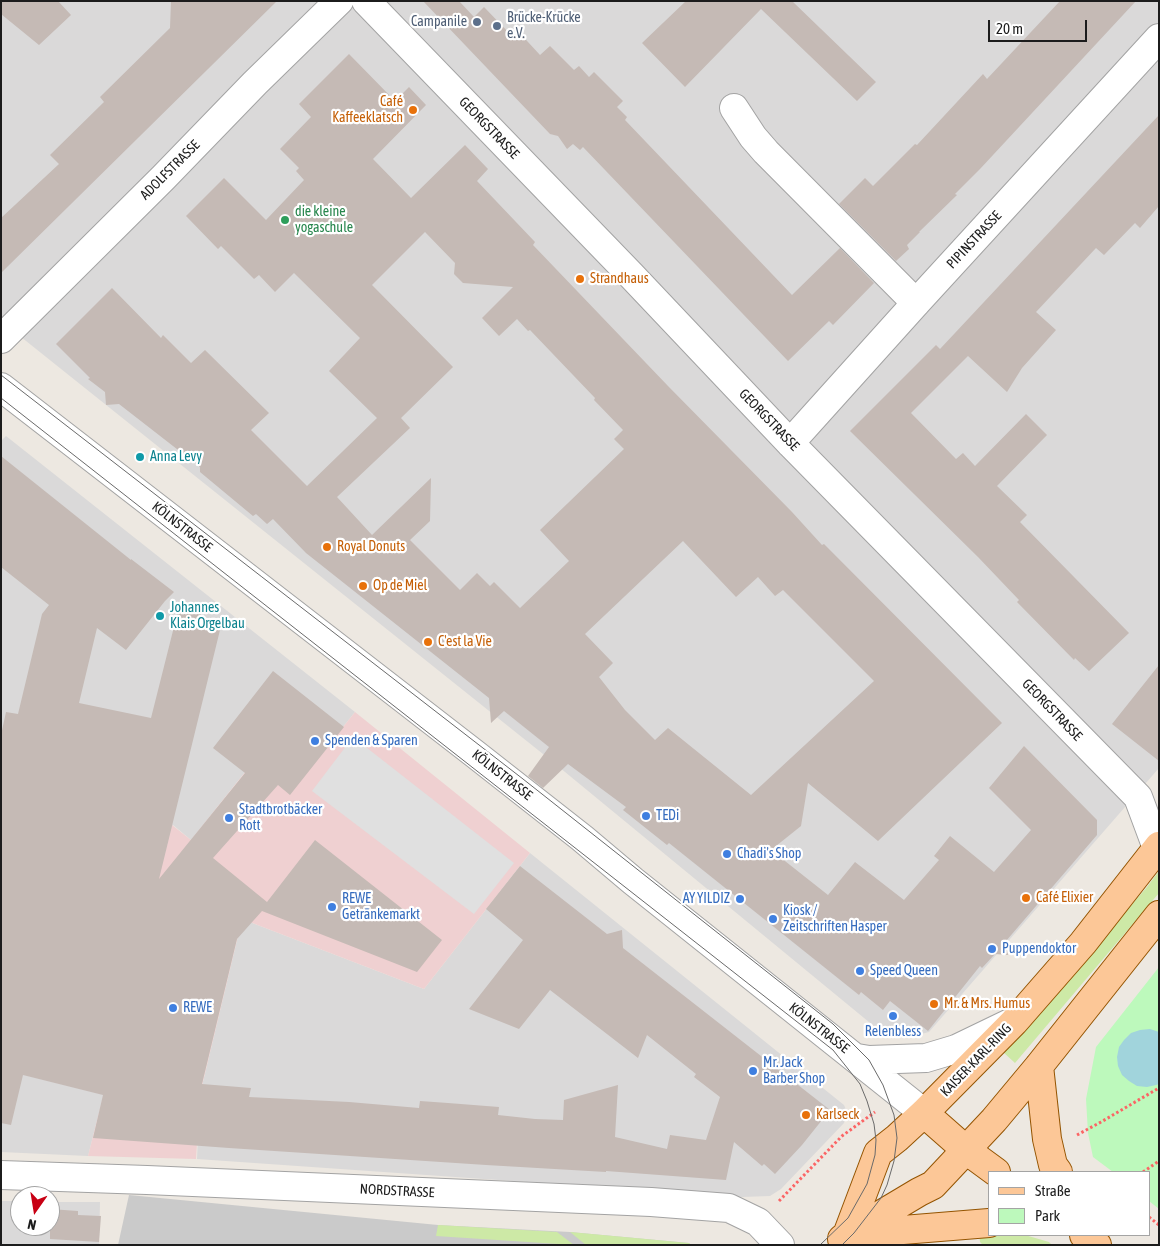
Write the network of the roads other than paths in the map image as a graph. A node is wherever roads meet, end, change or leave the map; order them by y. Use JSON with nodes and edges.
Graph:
{"nodes":[{"id":1,"x":339,"y":1,"type":"edge"},
{"id":2,"x":366,"y":1,"type":"edge"},
{"id":3,"x":1159,"y":38,"type":"edge"},
{"id":4,"x":734,"y":108,"type":"dead end"},
{"id":5,"x":916,"y":303,"type":"junction"},
{"id":6,"x":1,"y":339,"type":"edge"},
{"id":7,"x":1,"y":387,"type":"edge"},
{"id":8,"x":790,"y":443,"type":"junction"},
{"id":9,"x":1158,"y":847,"type":"edge"},
{"id":10,"x":1159,"y":915,"type":"edge"},
{"id":11,"x":1014,"y":1022,"type":"junction"},
{"id":12,"x":857,"y":1058,"type":"junction"},
{"id":13,"x":1039,"y":1066,"type":"junction"},
{"id":14,"x":968,"y":1069,"type":"junction"},
{"id":15,"x":924,"y":1113,"type":"junction"},
{"id":16,"x":965,"y":1148,"type":"junction"},
{"id":17,"x":995,"y":1171,"type":"edge"},
{"id":18,"x":1057,"y":1171,"type":"edge"},
{"id":19,"x":1,"y":1175,"type":"edge"},
{"id":20,"x":934,"y":1185,"type":"junction"},
{"id":21,"x":988,"y":1223,"type":"edge"},
{"id":22,"x":1086,"y":1236,"type":"edge"},
{"id":23,"x":842,"y":1240,"type":"edge"},
{"id":24,"x":780,"y":1245,"type":"edge"},
{"id":25,"x":1099,"y":1245,"type":"edge"}],
"edges":[{"from":1,"to":6,"type":"street","name":"ADOLFSTRASSE"},
{"from":2,"to":8,"type":"street","name":"GEORGSTRASSE"},
{"from":3,"to":5,"type":"street","name":"PIPINSTRASSE"},
{"from":4,"to":5,"type":"street"},
{"from":5,"to":8,"type":"street","name":"PIPINSTRASSE"},
{"from":7,"to":12,"type":"street","name":"KÖLNSTRASSE"},
{"from":8,"to":9,"type":"street","name":"GEORGSTRASSE"},
{"from":9,"to":11,"type":"main road","name":"KAISER-KARL-RING"},
{"from":10,"to":13,"type":"main road"},
{"from":11,"to":12,"type":"street"},
{"from":11,"to":14,"type":"main road","name":"KAISER-KARL-RING"},
{"from":12,"to":15,"type":"street","name":"KÖLNSTRASSE"},
{"from":13,"to":16,"type":"main road"},
{"from":13,"to":18,"type":"main road"},
{"from":14,"to":15,"type":"main road","name":"KAISER-KARL-RING"},
{"from":14,"to":16,"type":"main road"},
{"from":15,"to":16,"type":"main road","name":"KÖLNSTRASSE"},
{"from":15,"to":20,"type":"main road"},
{"from":15,"to":23,"type":"main road","name":"KAISER-KARL-RING"},
{"from":16,"to":17,"type":"main road","name":"KÖLNSTRASSE"},
{"from":16,"to":20,"type":"main road"},
{"from":19,"to":24,"type":"street","name":"NORDSTRASSE"},
{"from":20,"to":23,"type":"main road"},
{"from":21,"to":23,"type":"main road"},
{"from":22,"to":25,"type":"main road"}]}
